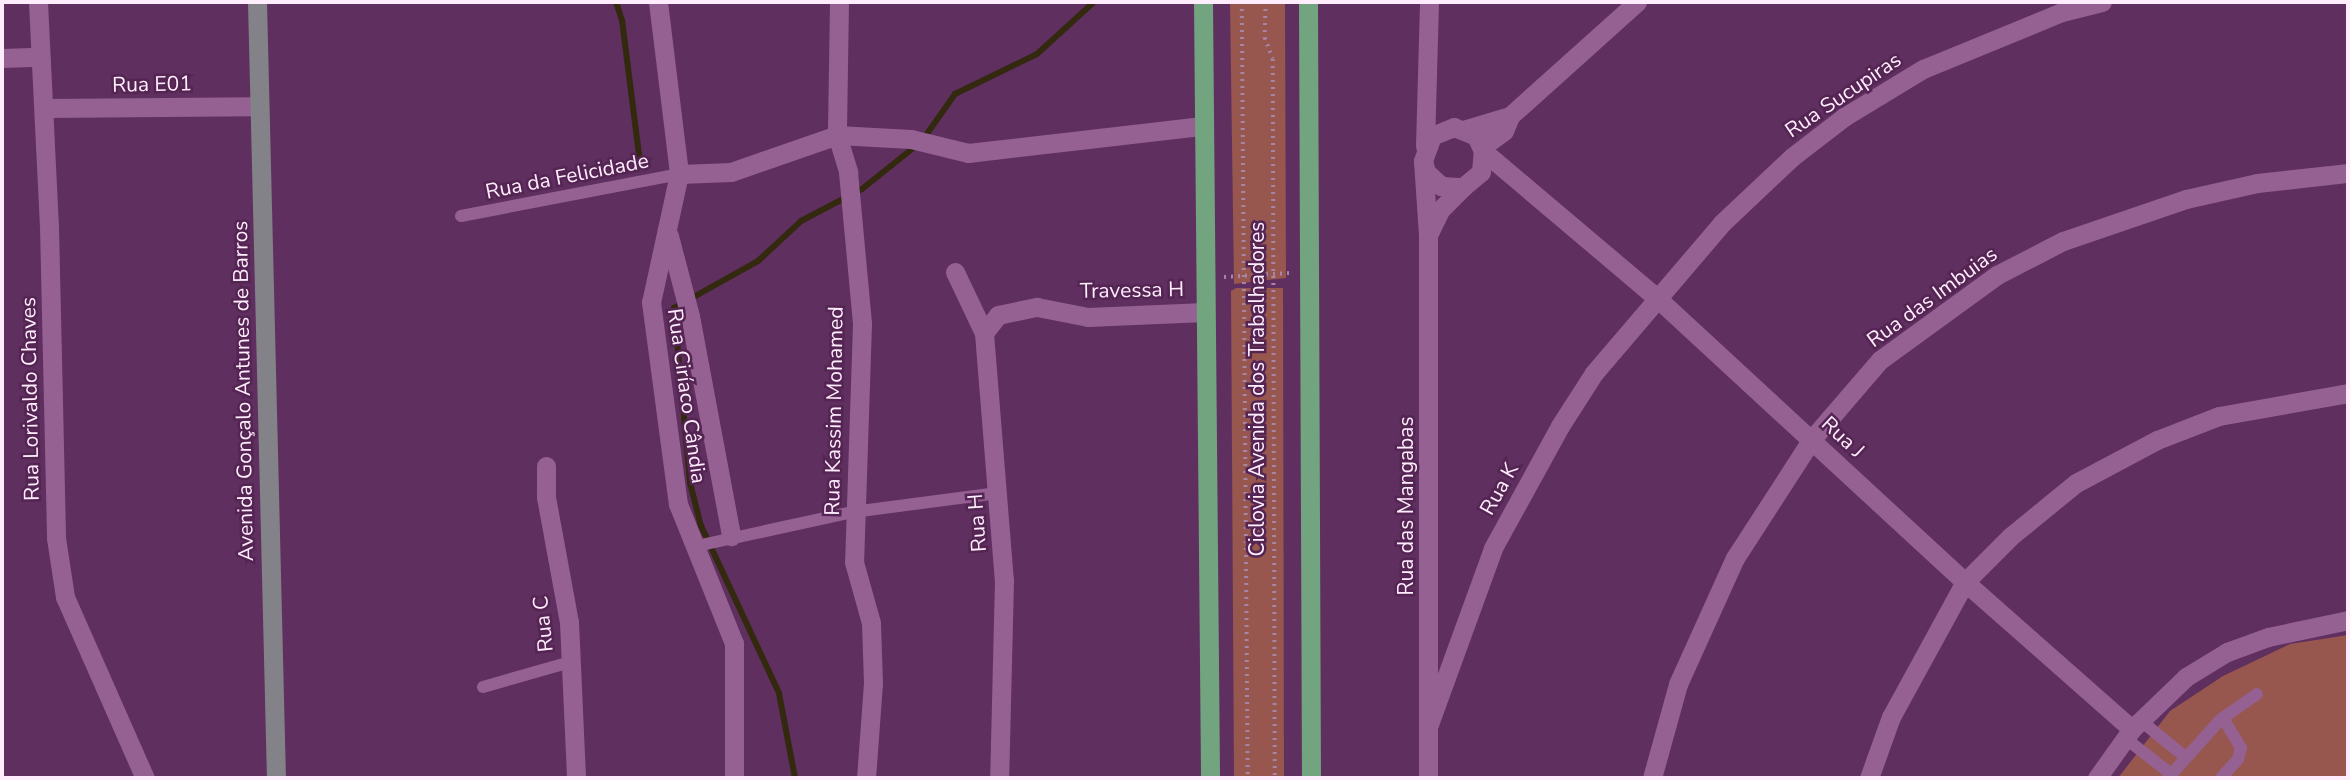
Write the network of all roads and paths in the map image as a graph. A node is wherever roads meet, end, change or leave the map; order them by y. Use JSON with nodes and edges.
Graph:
{"nodes":[{"id":1,"x":38,"y":2,"type":"edge"},
{"id":2,"x":257,"y":2,"type":"edge"},
{"id":3,"x":658,"y":2,"type":"edge"},
{"id":4,"x":839,"y":2,"type":"edge"},
{"id":5,"x":1203,"y":2,"type":"edge"},
{"id":6,"x":1242,"y":2,"type":"edge"},
{"id":7,"x":1266,"y":2,"type":"edge"},
{"id":8,"x":1308,"y":2,"type":"edge"},
{"id":9,"x":1429,"y":2,"type":"edge"},
{"id":10,"x":1637,"y":2,"type":"edge"},
{"id":11,"x":2102,"y":2,"type":"edge"},
{"id":12,"x":39,"y":57,"type":"junction"},
{"id":13,"x":2,"y":58,"type":"edge"},
{"id":14,"x":1429,"y":105,"type":"junction"},
{"id":15,"x":259,"y":106,"type":"junction"},
{"id":16,"x":45,"y":108,"type":"junction"},
{"id":17,"x":1510,"y":116,"type":"junction"},
{"id":18,"x":1202,"y":126,"type":"junction"},
{"id":19,"x":1460,"y":128,"type":"junction"},
{"id":20,"x":837,"y":135,"type":"junction"},
{"id":21,"x":1483,"y":149,"type":"junction"},
{"id":22,"x":1424,"y":153,"type":"junction"},
{"id":23,"x":2348,"y":173,"type":"edge"},
{"id":24,"x":679,"y":174,"type":"junction"},
{"id":25,"x":1522,"y":180,"type":"junction"},
{"id":26,"x":1469,"y":184,"type":"junction"},
{"id":27,"x":461,"y":216,"type":"dead end"},
{"id":28,"x":668,"y":231,"type":"junction"},
{"id":29,"x":1428,"y":234,"type":"junction"},
{"id":30,"x":955,"y":272,"type":"dead end"},
{"id":31,"x":1309,"y":272,"type":"junction"},
{"id":32,"x":1272,"y":274,"type":"junction"},
{"id":33,"x":1243,"y":276,"type":"junction"},
{"id":34,"x":1205,"y":278,"type":"junction"},
{"id":35,"x":1656,"y":297,"type":"junction"},
{"id":36,"x":1205,"y":312,"type":"junction"},
{"id":37,"x":984,"y":333,"type":"junction"},
{"id":38,"x":2348,"y":393,"type":"edge"},
{"id":39,"x":1812,"y":439,"type":"junction"},
{"id":40,"x":546,"y":466,"type":"dead end"},
{"id":41,"x":998,"y":493,"type":"junction"},
{"id":42,"x":853,"y":512,"type":"junction"},
{"id":43,"x":722,"y":539,"type":"junction"},
{"id":44,"x":694,"y":546,"type":"junction"},
{"id":45,"x":1965,"y":582,"type":"junction"},
{"id":46,"x":2348,"y":621,"type":"edge"},
{"id":47,"x":570,"y":662,"type":"junction"},
{"id":48,"x":483,"y":687,"type":"dead end"},
{"id":49,"x":2257,"y":694,"type":"dead end"},
{"id":50,"x":2223,"y":718,"type":"junction"},
{"id":51,"x":1428,"y":727,"type":"junction"},
{"id":52,"x":2132,"y":729,"type":"junction"},
{"id":53,"x":2184,"y":756,"type":"junction"},
{"id":54,"x":2170,"y":776,"type":"edge"},
{"id":55,"x":145,"y":778,"type":"edge"},
{"id":56,"x":276,"y":778,"type":"edge"},
{"id":57,"x":576,"y":778,"type":"edge"},
{"id":58,"x":734,"y":778,"type":"edge"},
{"id":59,"x":866,"y":778,"type":"edge"},
{"id":60,"x":999,"y":778,"type":"edge"},
{"id":61,"x":1210,"y":778,"type":"edge"},
{"id":62,"x":1248,"y":778,"type":"edge"},
{"id":63,"x":1275,"y":778,"type":"edge"},
{"id":64,"x":1311,"y":778,"type":"edge"},
{"id":65,"x":1428,"y":778,"type":"edge"},
{"id":66,"x":1652,"y":778,"type":"edge"},
{"id":67,"x":1869,"y":778,"type":"edge"},
{"id":68,"x":2097,"y":778,"type":"edge"},
{"id":69,"x":2221,"y":778,"type":"edge"}],
"edges":[{"from":1,"to":12,"type":"street","name":"Rua Lorivaldo Chaves"},
{"from":2,"to":15,"type":"main road","name":"Avenida Gonçalo Antunes de Barros"},
{"from":3,"to":24,"type":"street","name":"Rua Ciríaco Cândia"},
{"from":4,"to":20,"type":"street","name":"Rua Kassim Mohamed"},
{"from":5,"to":18,"type":"main road"},
{"from":6,"to":33,"type":"path","name":"Ciclovia Avenida dos Trabalhadores"},
{"from":7,"to":32,"type":"path","name":"Ciclovia Avenida dos Trabalhadores"},
{"from":8,"to":31,"type":"main road"},
{"from":9,"to":14,"type":"street","name":"Rua das Mangabas"},
{"from":10,"to":17,"type":"street"},
{"from":11,"to":35,"type":"street","name":"Rua Sucupiras"},
{"from":12,"to":13,"type":"street"},
{"from":12,"to":16,"type":"street","name":"Rua Lorivaldo Chaves"},
{"from":14,"to":19,"type":"street"},
{"from":14,"to":22,"type":"street","name":"Rua das Mangabas"},
{"from":15,"to":16,"type":"street","name":"Rua E01"},
{"from":15,"to":56,"type":"main road","name":"Avenida Gonçalo Antunes de Barros"},
{"from":16,"to":55,"type":"street","name":"Rua Lorivaldo Chaves"},
{"from":17,"to":19,"type":"street"},
{"from":17,"to":21,"type":"street"},
{"from":18,"to":20,"type":"street"},
{"from":18,"to":34,"type":"main road"},
{"from":19,"to":21,"type":"street"},
{"from":19,"to":22,"type":"street"},
{"from":20,"to":24,"type":"street"},
{"from":20,"to":42,"type":"street","name":"Rua Kassim Mohamed"},
{"from":21,"to":25,"type":"street","name":"Rua J"},
{"from":21,"to":26,"type":"street"},
{"from":22,"to":26,"type":"street"},
{"from":22,"to":29,"type":"street","name":"Rua das Mangabas"},
{"from":23,"to":39,"type":"street","name":"Rua das Imbuias"},
{"from":24,"to":27,"type":"lane","name":"Rua da Felicidade"},
{"from":24,"to":28,"type":"street","name":"Rua Ciríaco Cândia"},
{"from":25,"to":26,"type":"street"},
{"from":25,"to":35,"type":"street","name":"Rua J"},
{"from":26,"to":29,"type":"street"},
{"from":28,"to":43,"type":"street"},
{"from":28,"to":44,"type":"street","name":"Rua Ciríaco Cândia"},
{"from":29,"to":51,"type":"street","name":"Rua das Mangabas"},
{"from":30,"to":37,"type":"street","name":"Rua H"},
{"from":31,"to":32,"type":"path"},
{"from":31,"to":64,"type":"main road"},
{"from":32,"to":33,"type":"path"},
{"from":32,"to":63,"type":"path","name":"Ciclovia Avenida dos Trabalhadores"},
{"from":33,"to":34,"type":"path"},
{"from":33,"to":62,"type":"path","name":"Ciclovia Avenida dos Trabalhadores"},
{"from":34,"to":36,"type":"main road"},
{"from":35,"to":39,"type":"street","name":"Rua J"},
{"from":35,"to":51,"type":"street","name":"Rua K"},
{"from":36,"to":37,"type":"street","name":"Travessa H"},
{"from":36,"to":61,"type":"main road"},
{"from":37,"to":41,"type":"street","name":"Rua H"},
{"from":38,"to":45,"type":"street"},
{"from":39,"to":45,"type":"street","name":"Rua J"},
{"from":39,"to":66,"type":"street","name":"Rua das Imbuias"},
{"from":40,"to":47,"type":"street","name":"Rua C"},
{"from":41,"to":42,"type":"lane"},
{"from":41,"to":60,"type":"street","name":"Rua H"},
{"from":42,"to":43,"type":"lane"},
{"from":42,"to":59,"type":"street","name":"Rua Kassim Mohamed"},
{"from":43,"to":44,"type":"lane"},
{"from":44,"to":58,"type":"street","name":"Rua Ciríaco Cândia"},
{"from":45,"to":52,"type":"street","name":"Rua J"},
{"from":45,"to":67,"type":"street"},
{"from":46,"to":52,"type":"street"},
{"from":47,"to":48,"type":"lane"},
{"from":47,"to":57,"type":"street","name":"Rua C"},
{"from":49,"to":50,"type":"lane"},
{"from":50,"to":53,"type":"lane"},
{"from":50,"to":69,"type":"lane"},
{"from":51,"to":65,"type":"street","name":"Rua das Mangabas"},
{"from":52,"to":53,"type":"lane"},
{"from":52,"to":54,"type":"lane"},
{"from":52,"to":68,"type":"street"},
{"from":53,"to":54,"type":"lane"}]}
